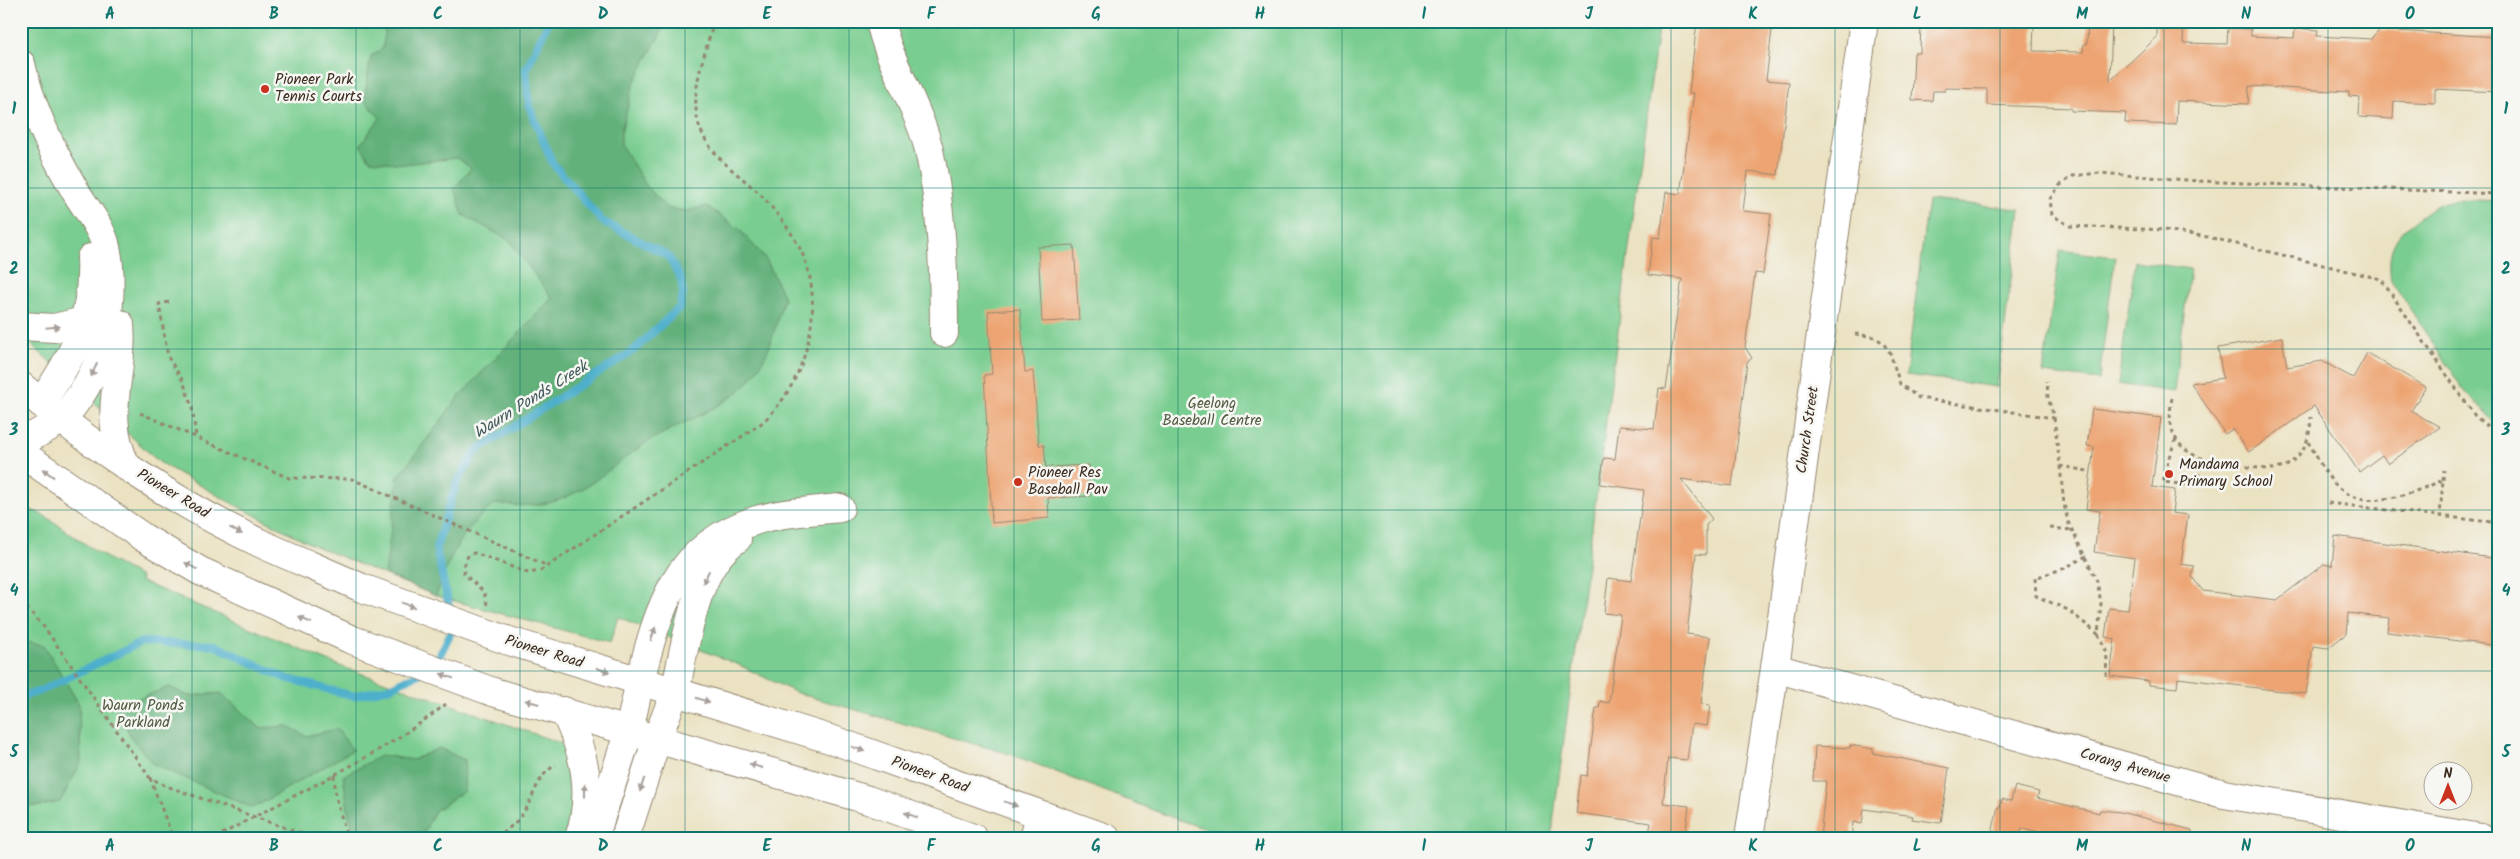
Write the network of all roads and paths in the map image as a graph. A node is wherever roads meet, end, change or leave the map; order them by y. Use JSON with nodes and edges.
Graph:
{"nodes":[{"id":1,"x":714,"y":21,"type":"edge"},
{"id":2,"x":880,"y":21,"type":"edge"},
{"id":3,"x":1864,"y":21,"type":"edge"},
{"id":4,"x":21,"y":64,"type":"edge"},
{"id":5,"x":75,"y":191,"type":"junction"},
{"id":6,"x":2499,"y":194,"type":"edge"},
{"id":7,"x":105,"y":244,"type":"junction"},
{"id":8,"x":21,"y":285,"type":"edge"},
{"id":9,"x":169,"y":302,"type":"dead end"},
{"id":10,"x":84,"y":321,"type":"junction"},
{"id":11,"x":24,"y":327,"type":"edge"},
{"id":12,"x":944,"y":332,"type":"dead end"},
{"id":13,"x":1855,"y":334,"type":"dead end"},
{"id":14,"x":2047,"y":381,"type":"dead end"},
{"id":15,"x":31,"y":394,"type":"edge"},
{"id":16,"x":2172,"y":398,"type":"dead end"},
{"id":17,"x":114,"y":404,"type":"junction"},
{"id":18,"x":2311,"y":417,"type":"dead end"},
{"id":19,"x":2054,"y":418,"type":"junction"},
{"id":20,"x":63,"y":419,"type":"junction"},
{"id":21,"x":21,"y":436,"type":"edge"},
{"id":22,"x":2499,"y":436,"type":"edge"},
{"id":23,"x":196,"y":438,"type":"junction"},
{"id":24,"x":2176,"y":439,"type":"junction"},
{"id":25,"x":2308,"y":442,"type":"junction"},
{"id":26,"x":21,"y":443,"type":"edge"},
{"id":27,"x":21,"y":453,"type":"edge"},
{"id":28,"x":2202,"y":460,"type":"junction"},
{"id":29,"x":2060,"y":466,"type":"junction"},
{"id":30,"x":127,"y":467,"type":"junction"},
{"id":31,"x":2444,"y":470,"type":"dead end"},
{"id":32,"x":2088,"y":471,"type":"dead end"},
{"id":33,"x":2443,"y":480,"type":"junction"},
{"id":34,"x":2328,"y":503,"type":"dead end"},
{"id":35,"x":840,"y":508,"type":"dead end"},
{"id":36,"x":782,"y":514,"type":"junction"},
{"id":37,"x":2440,"y":516,"type":"junction"},
{"id":38,"x":2499,"y":523,"type":"edge"},
{"id":39,"x":2050,"y":528,"type":"dead end"},
{"id":40,"x":2073,"y":530,"type":"junction"},
{"id":41,"x":2086,"y":556,"type":"junction"},
{"id":42,"x":548,"y":566,"type":"junction"},
{"id":43,"x":21,"y":601,"type":"edge"},
{"id":44,"x":486,"y":609,"type":"dead end"},
{"id":45,"x":2098,"y":634,"type":"junction"},
{"id":46,"x":1775,"y":668,"type":"junction"},
{"id":47,"x":2106,"y":678,"type":"dead end"},
{"id":48,"x":640,"y":681,"type":"junction"},
{"id":49,"x":675,"y":692,"type":"junction"},
{"id":50,"x":450,"y":698,"type":"dead end"},
{"id":51,"x":564,"y":711,"type":"junction"},
{"id":52,"x":629,"y":731,"type":"junction"},
{"id":53,"x":657,"y":739,"type":"junction"},
{"id":54,"x":560,"y":763,"type":"dead end"},
{"id":55,"x":334,"y":774,"type":"junction"},
{"id":56,"x":150,"y":778,"type":"junction"},
{"id":57,"x":254,"y":816,"type":"junction"},
{"id":58,"x":1037,"y":826,"type":"edge"},
{"id":59,"x":173,"y":838,"type":"edge"},
{"id":60,"x":215,"y":838,"type":"edge"},
{"id":61,"x":315,"y":838,"type":"edge"},
{"id":62,"x":347,"y":838,"type":"edge"},
{"id":63,"x":496,"y":838,"type":"edge"},
{"id":64,"x":579,"y":838,"type":"edge"},
{"id":65,"x":594,"y":838,"type":"edge"},
{"id":66,"x":625,"y":838,"type":"edge"},
{"id":67,"x":973,"y":838,"type":"edge"},
{"id":68,"x":1106,"y":838,"type":"edge"},
{"id":69,"x":1749,"y":838,"type":"edge"},
{"id":70,"x":2481,"y":838,"type":"edge"}],
"edges":[{"from":1,"to":42,"type":"path"},
{"from":2,"to":12,"type":"main road"},
{"from":3,"to":46,"type":"main road","name":"Church Street"},
{"from":4,"to":5,"type":"main road"},
{"from":5,"to":7,"type":"main road"},
{"from":5,"to":10,"type":"main road"},
{"from":6,"to":22,"type":"path"},
{"from":7,"to":17,"type":"main road"},
{"from":7,"to":20,"type":"main road","one_way":true},
{"from":8,"to":11,"type":"path"},
{"from":9,"to":23,"type":"path"},
{"from":11,"to":10,"type":"main road","one_way":true},
{"from":10,"to":15,"type":"main road"},
{"from":13,"to":19,"type":"path"},
{"from":14,"to":19,"type":"path"},
{"from":15,"to":20,"type":"main road","name":"Pioneer Road"},
{"from":15,"to":21,"type":"main road"},
{"from":16,"to":24,"type":"path"},
{"from":17,"to":23,"type":"path"},
{"from":17,"to":30,"type":"main road"},
{"from":18,"to":25,"type":"path"},
{"from":19,"to":29,"type":"path"},
{"from":20,"to":26,"type":"main road"},
{"from":20,"to":30,"type":"main road","name":"Pioneer Road"},
{"from":23,"to":42,"type":"path"},
{"from":24,"to":28,"type":"path"},
{"from":24,"to":28,"type":"path"},
{"from":25,"to":28,"type":"path"},
{"from":25,"to":33,"type":"path"},
{"from":51,"to":27,"type":"main road","one_way":true,"bridge":true},
{"from":29,"to":32,"type":"path"},
{"from":29,"to":40,"type":"path"},
{"from":30,"to":48,"type":"main road","name":"Pioneer Road","one_way":true,"bridge":true},
{"from":31,"to":33,"type":"path"},
{"from":33,"to":37,"type":"path"},
{"from":34,"to":37,"type":"path"},
{"from":35,"to":36,"type":"main road"},
{"from":48,"to":36,"type":"main road","one_way":true},
{"from":36,"to":49,"type":"main road","one_way":true},
{"from":37,"to":38,"type":"path"},
{"from":39,"to":40,"type":"path"},
{"from":40,"to":41,"type":"path"},
{"from":41,"to":45,"type":"path"},
{"from":41,"to":45,"type":"path"},
{"from":42,"to":44,"type":"path"},
{"from":43,"to":56,"type":"path"},
{"from":45,"to":47,"type":"path"},
{"from":46,"to":69,"type":"main road","name":"Church Street"},
{"from":46,"to":70,"type":"main road","name":"Corang Avenue"},
{"from":48,"to":49,"type":"main road","name":"Pioneer Road"},
{"from":48,"to":52,"type":"main road"},
{"from":49,"to":53,"type":"main road"},
{"from":49,"to":58,"type":"main road","name":"Pioneer Road","one_way":true},
{"from":50,"to":55,"type":"path"},
{"from":51,"to":52,"type":"main road"},
{"from":64,"to":51,"type":"main road","one_way":true},
{"from":52,"to":53,"type":"main road"},
{"from":52,"to":65,"type":"main road"},
{"from":53,"to":66,"type":"main road","one_way":true},
{"from":67,"to":53,"type":"main road","one_way":true},
{"from":54,"to":63,"type":"path"},
{"from":55,"to":57,"type":"path"},
{"from":55,"to":62,"type":"path"},
{"from":56,"to":57,"type":"path"},
{"from":56,"to":59,"type":"path"},
{"from":57,"to":60,"type":"path"},
{"from":57,"to":61,"type":"path"},
{"from":58,"to":68,"type":"main road","name":"Pioneer Road"}]}
